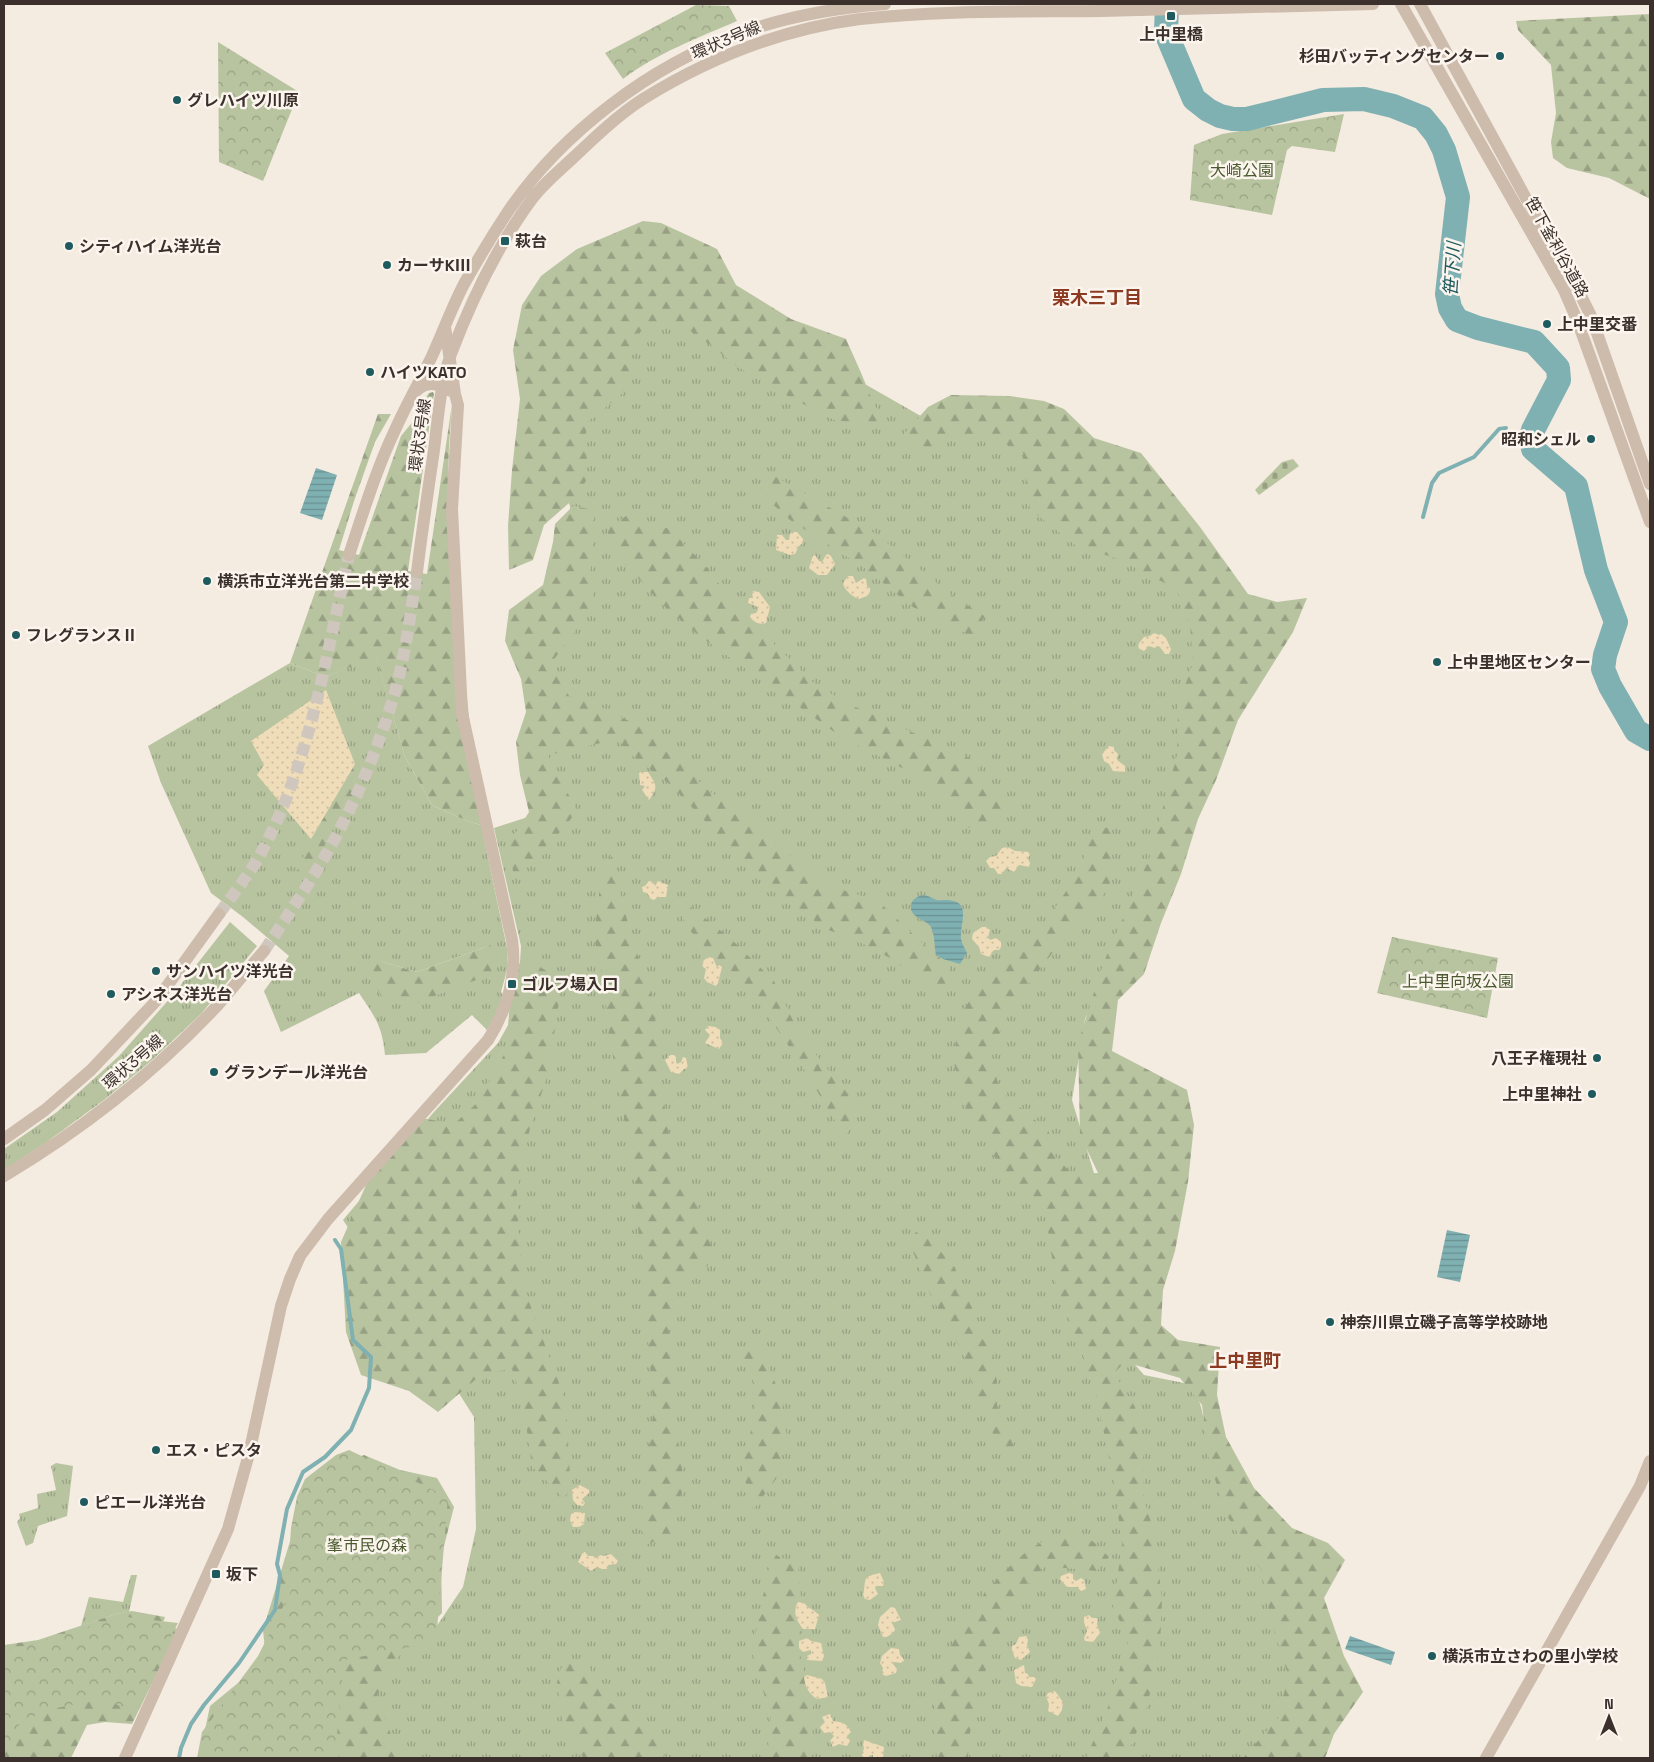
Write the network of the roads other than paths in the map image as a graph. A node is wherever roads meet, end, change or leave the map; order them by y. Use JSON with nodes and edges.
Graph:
{"nodes":[{"id":1,"x":885,"y":4,"type":"edge"},
{"id":2,"x":1373,"y":4,"type":"edge"},
{"id":3,"x":1400,"y":4,"type":"edge"},
{"id":4,"x":1420,"y":4,"type":"edge"},
{"id":5,"x":446,"y":327,"type":"junction"},
{"id":6,"x":450,"y":358,"type":"junction"},
{"id":7,"x":444,"y":387,"type":"junction"},
{"id":8,"x":414,"y":394,"type":"junction"},
{"id":9,"x":455,"y":394,"type":"junction"},
{"id":10,"x":1650,"y":484,"type":"edge"},
{"id":11,"x":1650,"y":522,"type":"edge"},
{"id":12,"x":349,"y":555,"type":"tunnel mouth"},
{"id":13,"x":416,"y":572,"type":"tunnel mouth"},
{"id":14,"x":219,"y":914,"type":"tunnel mouth"},
{"id":15,"x":264,"y":950,"type":"tunnel mouth"},
{"id":16,"x":4,"y":1139,"type":"edge"},
{"id":17,"x":4,"y":1176,"type":"edge"},
{"id":18,"x":1650,"y":1461,"type":"edge"},
{"id":19,"x":125,"y":1758,"type":"edge"},
{"id":20,"x":1486,"y":1758,"type":"edge"}],
"edges":[{"from":1,"to":5,"type":"street","name":"環状3号線"},
{"from":2,"to":6,"type":"street","name":"環状3号線"},
{"from":3,"to":11,"type":"street","name":"笹下釜利谷道路"},
{"from":4,"to":10,"type":"street","name":"笹下釜利谷道路"},
{"from":5,"to":6,"type":"street"},
{"from":5,"to":8,"type":"street","name":"環状3号線"},
{"from":6,"to":7,"type":"street","name":"環状3号線"},
{"from":6,"to":9,"type":"street"},
{"from":7,"to":8,"type":"street"},
{"from":7,"to":9,"type":"street"},
{"from":7,"to":13,"type":"street","name":"環状3号線"},
{"from":8,"to":12,"type":"street","name":"環状3号線"},
{"from":9,"to":19,"type":"street"},
{"from":14,"to":16,"type":"street","name":"環状3号線"},
{"from":15,"to":17,"type":"street","name":"環状3号線"},
{"from":18,"to":20,"type":"street"}]}
